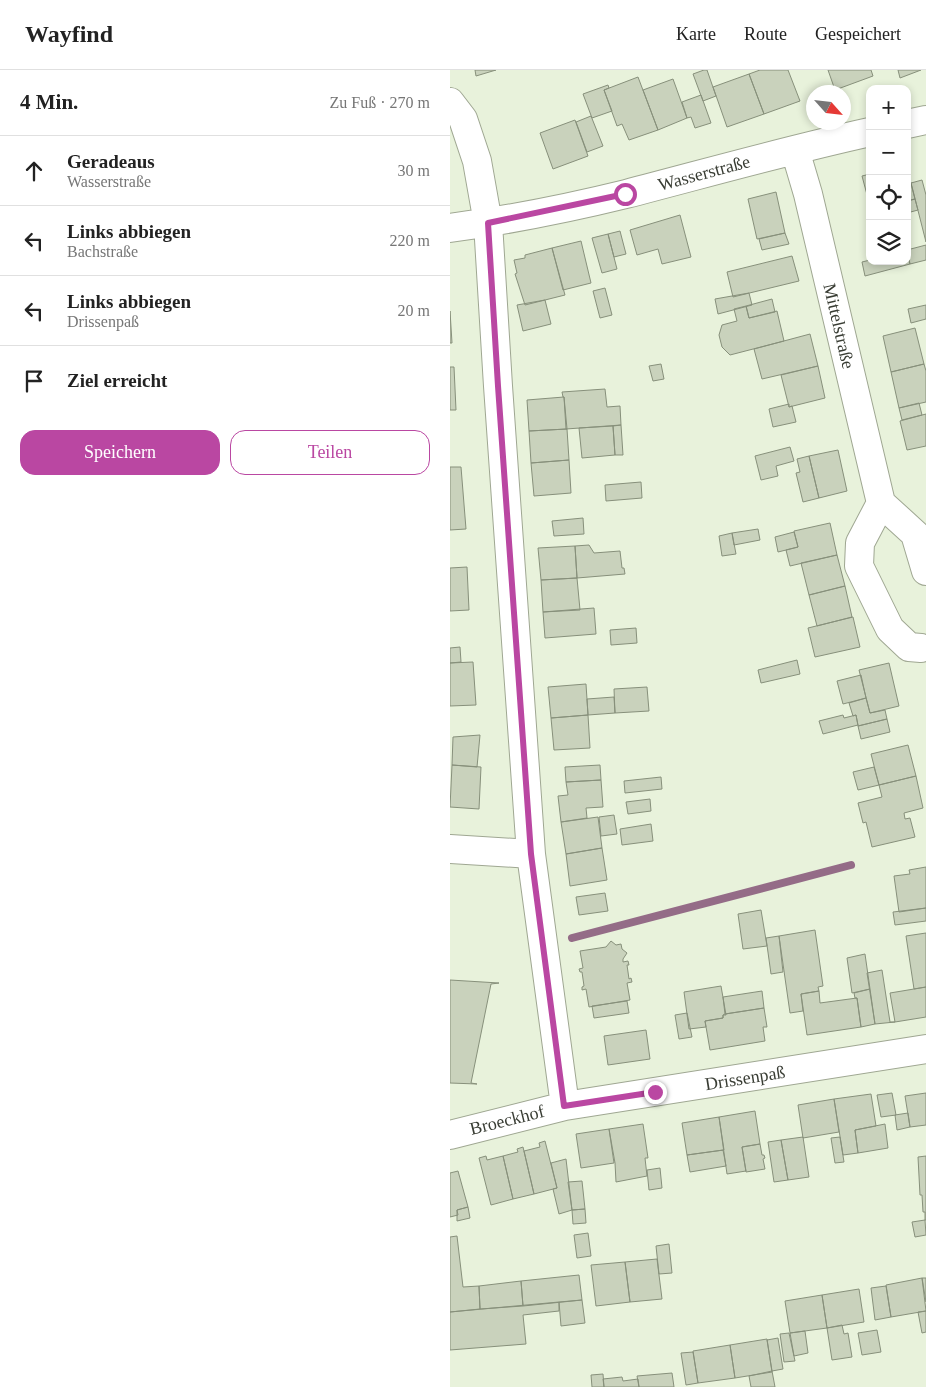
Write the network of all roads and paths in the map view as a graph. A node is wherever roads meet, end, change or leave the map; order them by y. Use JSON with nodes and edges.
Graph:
{"nodes":[{"id":1,"x":450,"y":102,"type":"edge"},
{"id":2,"x":926,"y":120,"type":"edge"},
{"id":3,"x":911,"y":123,"type":"edge"},
{"id":4,"x":866,"y":133,"type":"edge"},
{"id":5,"x":795,"y":150,"type":"junction"},
{"id":6,"x":488,"y":223,"type":"junction"},
{"id":7,"x":450,"y":228,"type":"edge"},
{"id":8,"x":881,"y":503,"type":"junction"},
{"id":9,"x":926,"y":571,"type":"edge"},
{"id":10,"x":924,"y":649,"type":"edge"},
{"id":11,"x":450,"y":849,"type":"edge"},
{"id":12,"x":531,"y":854,"type":"junction"},
{"id":13,"x":926,"y":1049,"type":"edge"},
{"id":14,"x":564,"y":1106,"type":"junction"},
{"id":15,"x":450,"y":1135,"type":"edge"}],
"edges":[{"from":1,"to":6,"type":"street"},
{"from":2,"to":3,"type":"street"},
{"from":4,"to":5,"type":"street","name":"Wasserstraße"},
{"from":5,"to":6,"type":"street","name":"Wasserstraße"},
{"from":5,"to":8,"type":"street","name":"Mittelstraße"},
{"from":6,"to":7,"type":"street","name":"Wasserstraße"},
{"from":6,"to":12,"type":"street"},
{"from":8,"to":9,"type":"street"},
{"from":8,"to":10,"type":"street"},
{"from":11,"to":12,"type":"street"},
{"from":12,"to":14,"type":"street"},
{"from":13,"to":14,"type":"street","name":"Drissenpaß"},
{"from":14,"to":15,"type":"street","name":"Broeckhof"}]}
